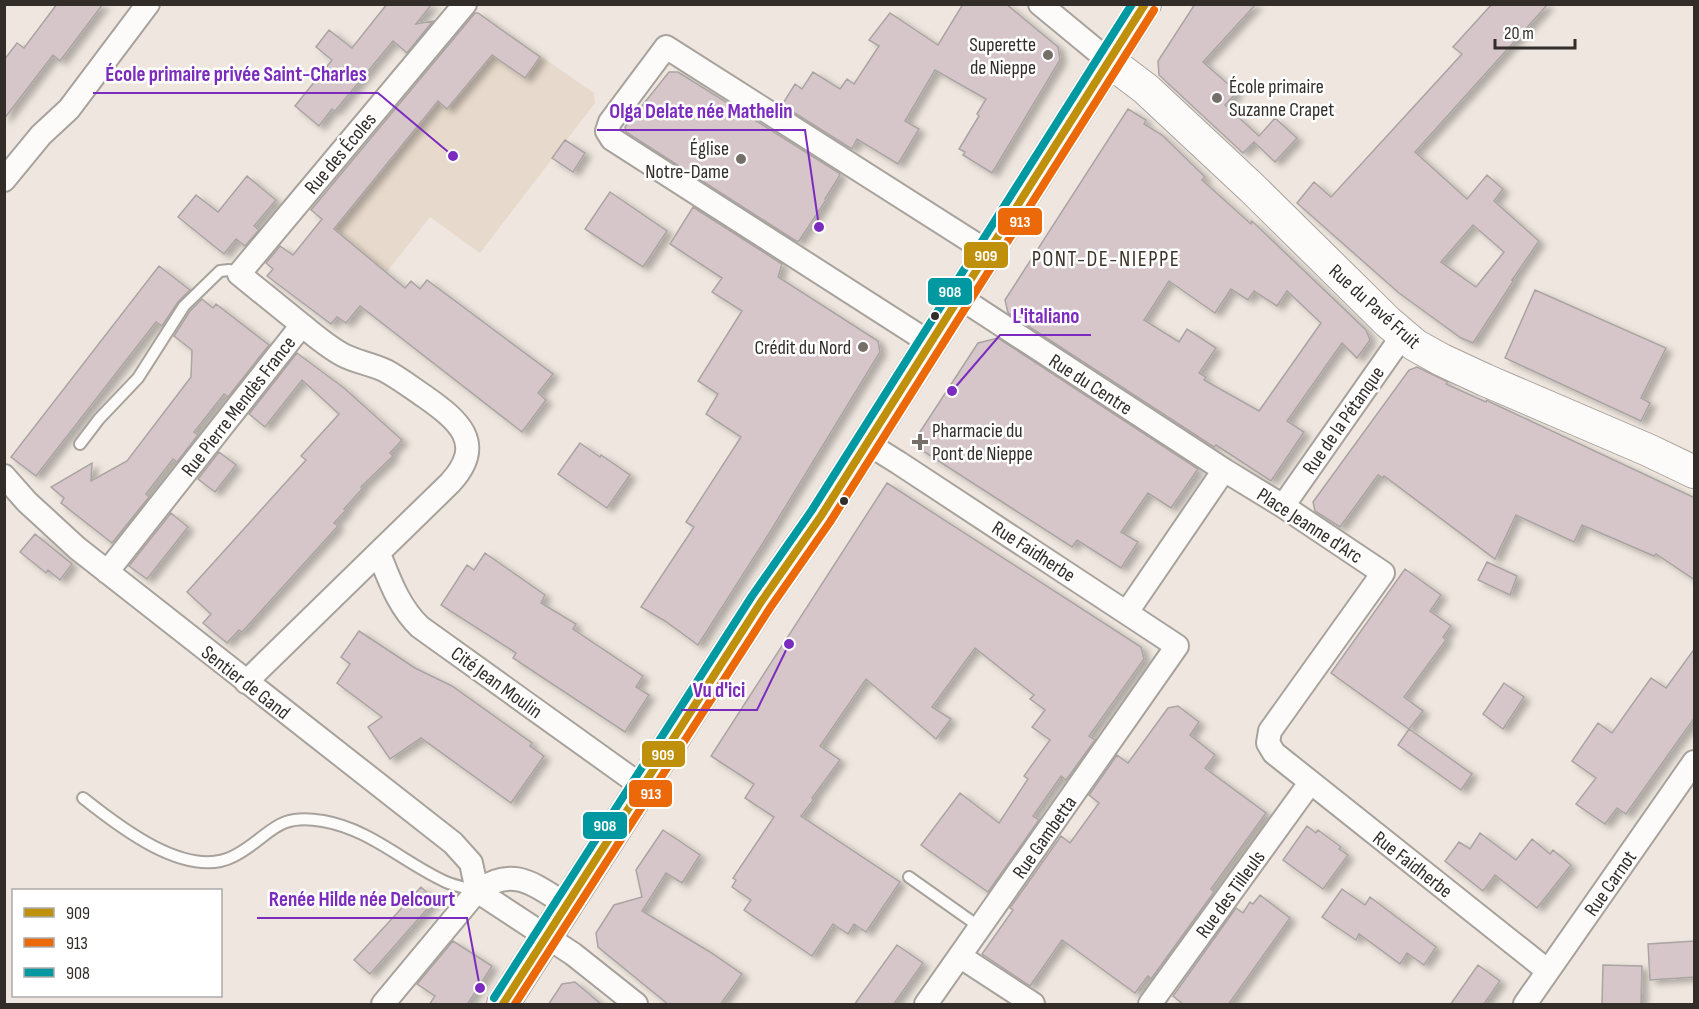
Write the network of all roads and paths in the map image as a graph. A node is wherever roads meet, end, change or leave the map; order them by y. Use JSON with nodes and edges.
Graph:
{"nodes":[{"id":1,"x":148,"y":4,"type":"edge"},
{"id":2,"x":465,"y":4,"type":"edge"},
{"id":3,"x":1040,"y":4,"type":"edge"},
{"id":4,"x":1145,"y":4,"type":"edge"},
{"id":5,"x":1109,"y":61,"type":"junction"},
{"id":6,"x":4,"y":180,"type":"edge"},
{"id":7,"x":988,"y":252,"type":"junction"},
{"id":8,"x":239,"y":274,"type":"junction"},
{"id":9,"x":959,"y":297,"type":"junction"},
{"id":10,"x":302,"y":326,"type":"junction"},
{"id":11,"x":1403,"y":335,"type":"junction"},
{"id":12,"x":930,"y":343,"type":"junction"},
{"id":13,"x":867,"y":443,"type":"junction"},
{"id":14,"x":80,"y":444,"type":"dead end"},
{"id":15,"x":1224,"y":470,"type":"junction"},
{"id":16,"x":1695,"y":472,"type":"edge"},
{"id":17,"x":4,"y":476,"type":"edge"},
{"id":18,"x":1283,"y":506,"type":"junction"},
{"id":19,"x":379,"y":554,"type":"junction"},
{"id":20,"x":107,"y":572,"type":"junction"},
{"id":21,"x":1127,"y":612,"type":"junction"},
{"id":22,"x":1161,"y":668,"type":"joint"},
{"id":23,"x":246,"y":682,"type":"junction"},
{"id":24,"x":1274,"y":725,"type":"joint"},
{"id":25,"x":1695,"y":762,"type":"edge"},
{"id":26,"x":1310,"y":783,"type":"junction"},
{"id":27,"x":643,"y":787,"type":"junction"},
{"id":28,"x":83,"y":798,"type":"dead end"},
{"id":29,"x":909,"y":877,"type":"dead end"},
{"id":30,"x":477,"y":891,"type":"junction"},
{"id":31,"x":567,"y":905,"type":"junction"},
{"id":32,"x":981,"y":928,"type":"junction"},
{"id":33,"x":547,"y":937,"type":"junction"},
{"id":34,"x":961,"y":957,"type":"junction"},
{"id":35,"x":1548,"y":971,"type":"junction"},
{"id":36,"x":383,"y":1005,"type":"edge"},
{"id":37,"x":503,"y":1005,"type":"edge"},
{"id":38,"x":636,"y":1005,"type":"edge"},
{"id":39,"x":926,"y":1005,"type":"edge"},
{"id":40,"x":1033,"y":1005,"type":"edge"},
{"id":41,"x":1150,"y":1005,"type":"edge"},
{"id":42,"x":1525,"y":1005,"type":"edge"}],
"edges":[{"from":1,"to":6,"type":"street"},
{"from":2,"to":8,"type":"street","name":"Rue des Écoles"},
{"from":3,"to":5,"type":"street"},
{"from":4,"to":5,"type":"main road"},
{"from":5,"to":7,"type":"main road"},
{"from":5,"to":11,"type":"main road","name":"Rue du Pavé Fruit"},
{"from":7,"to":9,"type":"main road"},
{"from":7,"to":12,"type":"street"},
{"from":8,"to":10,"type":"street","name":"Rue Pierre Mendès France"},
{"from":8,"to":14,"type":"lane"},
{"from":9,"to":12,"type":"main road"},
{"from":9,"to":15,"type":"street","name":"Rue du Centre"},
{"from":10,"to":19,"type":"street"},
{"from":10,"to":20,"type":"street","name":"Rue Pierre Mendès France"},
{"from":11,"to":16,"type":"main road","name":"Rue du Pavé Fruit"},
{"from":11,"to":18,"type":"street","name":"Rue de la Pétanque"},
{"from":12,"to":13,"type":"main road"},
{"from":13,"to":21,"type":"street","name":"Rue Faidherbe"},
{"from":13,"to":27,"type":"main road"},
{"from":15,"to":18,"type":"street","name":"Place Jeanne d'Arc"},
{"from":15,"to":21,"type":"street"},
{"from":17,"to":20,"type":"street","name":"Sentier de Gand"},
{"from":18,"to":24,"type":"street","name":"Place Jeanne d'Arc"},
{"from":19,"to":23,"type":"street"},
{"from":19,"to":27,"type":"street","name":"Cité Jean Moulin"},
{"from":20,"to":23,"type":"street","name":"Sentier de Gand"},
{"from":21,"to":22,"type":"street","name":"Rue Faidherbe"},
{"from":22,"to":32,"type":"street","name":"Rue Gambetta"},
{"from":23,"to":30,"type":"street","name":"Sentier de Gand"},
{"from":24,"to":26,"type":"street","name":"Rue Faidherbe"},
{"from":25,"to":35,"type":"street","name":"Rue Carnot"},
{"from":26,"to":35,"type":"street","name":"Rue Faidherbe"},
{"from":26,"to":41,"type":"street","name":"Rue des Tilleuls"},
{"from":27,"to":31,"type":"main road"},
{"from":28,"to":30,"type":"lane"},
{"from":29,"to":32,"type":"lane"},
{"from":30,"to":31,"type":"street"},
{"from":30,"to":33,"type":"street"},
{"from":30,"to":36,"type":"street"},
{"from":31,"to":33,"type":"main road"},
{"from":32,"to":34,"type":"street","name":"Rue Gambetta"},
{"from":33,"to":37,"type":"main road"},
{"from":33,"to":38,"type":"street"},
{"from":34,"to":39,"type":"street","name":"Rue Gambetta"},
{"from":34,"to":40,"type":"street"},
{"from":35,"to":42,"type":"street","name":"Rue Carnot"}]}
